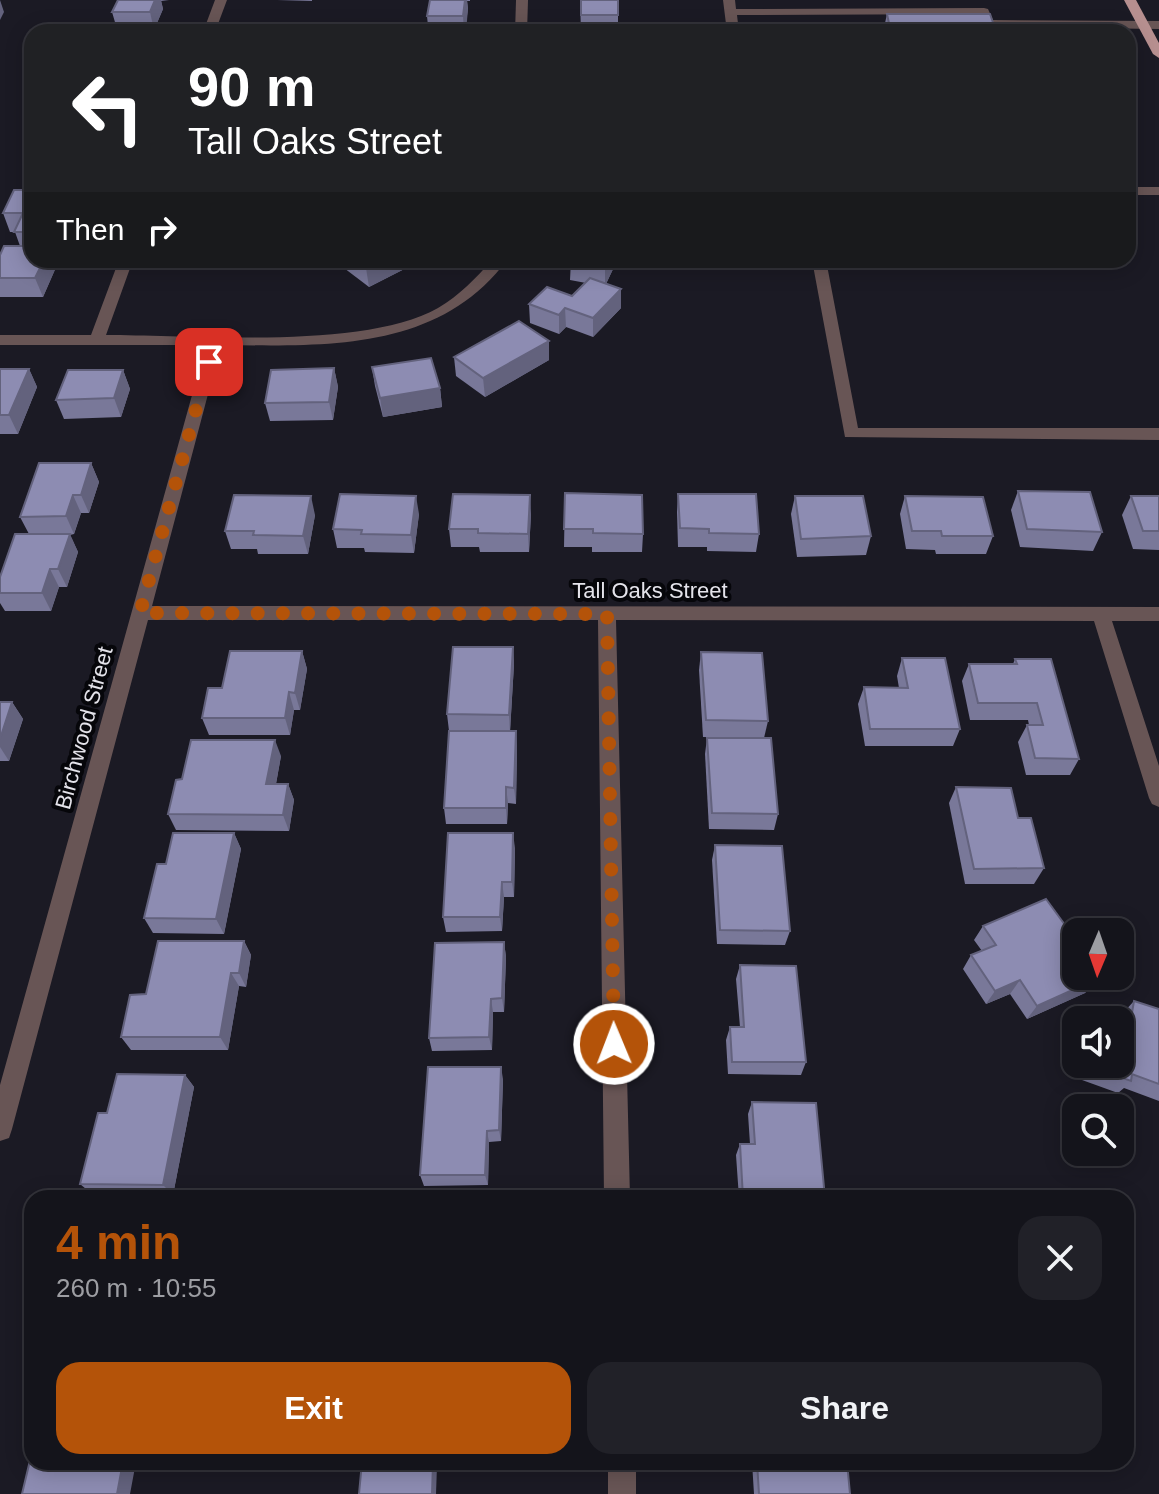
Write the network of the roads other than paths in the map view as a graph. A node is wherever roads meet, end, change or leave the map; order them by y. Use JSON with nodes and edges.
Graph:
{"nodes":[{"id":1,"x":221,"y":0,"type":"edge"},
{"id":2,"x":522,"y":0,"type":"edge"},
{"id":3,"x":1130,"y":0,"type":"edge"},
{"id":4,"x":982,"y":5,"type":"edge"},
{"id":5,"x":730,"y":6,"type":"edge"},
{"id":6,"x":212,"y":24,"type":"edge"},
{"id":7,"x":521,"y":24,"type":"edge"},
{"id":8,"x":1143,"y":24,"type":"junction"},
{"id":9,"x":1159,"y":25,"type":"edge"},
{"id":10,"x":1159,"y":54,"type":"edge"},
{"id":11,"x":1136,"y":191,"type":"edge"},
{"id":12,"x":1159,"y":191,"type":"edge"},
{"id":13,"x":123,"y":268,"type":"edge"},
{"id":14,"x":494,"y":268,"type":"edge"},
{"id":15,"x":820,"y":268,"type":"edge"},
{"id":16,"x":0,"y":340,"type":"edge"},
{"id":17,"x":97,"y":340,"type":"junction"},
{"id":18,"x":215,"y":340,"type":"junction"},
{"id":19,"x":1159,"y":434,"type":"edge"},
{"id":20,"x":140,"y":613,"type":"junction"},
{"id":21,"x":607,"y":614,"type":"junction"},
{"id":22,"x":1101,"y":614,"type":"junction"},
{"id":23,"x":1159,"y":614,"type":"edge"},
{"id":24,"x":1159,"y":798,"type":"edge"},
{"id":25,"x":0,"y":1129,"type":"edge"},
{"id":26,"x":617,"y":1190,"type":"edge"},
{"id":27,"x":622,"y":1470,"type":"edge"},
{"id":28,"x":622,"y":1494,"type":"edge"}],
"edges":[{"from":1,"to":6,"type":"street"},
{"from":2,"to":7,"type":"street"},
{"from":3,"to":8,"type":"main road"},
{"from":4,"to":5,"type":"street"},
{"from":4,"to":8,"type":"street"},
{"from":8,"to":9,"type":"street"},
{"from":8,"to":10,"type":"main road"},
{"from":11,"to":12,"type":"street"},
{"from":13,"to":17,"type":"street"},
{"from":14,"to":18,"type":"street"},
{"from":15,"to":19,"type":"street"},
{"from":16,"to":17,"type":"street"},
{"from":17,"to":18,"type":"street"},
{"from":18,"to":20,"type":"street","name":"Birchwood Street"},
{"from":20,"to":21,"type":"street","name":"Tall Oaks Street"},
{"from":20,"to":25,"type":"street","name":"Birchwood Street"},
{"from":21,"to":22,"type":"street","name":"Tall Oaks Street"},
{"from":21,"to":26,"type":"street"},
{"from":22,"to":23,"type":"street","name":"Tall Oaks Street"},
{"from":22,"to":24,"type":"street"},
{"from":27,"to":28,"type":"street"}]}
